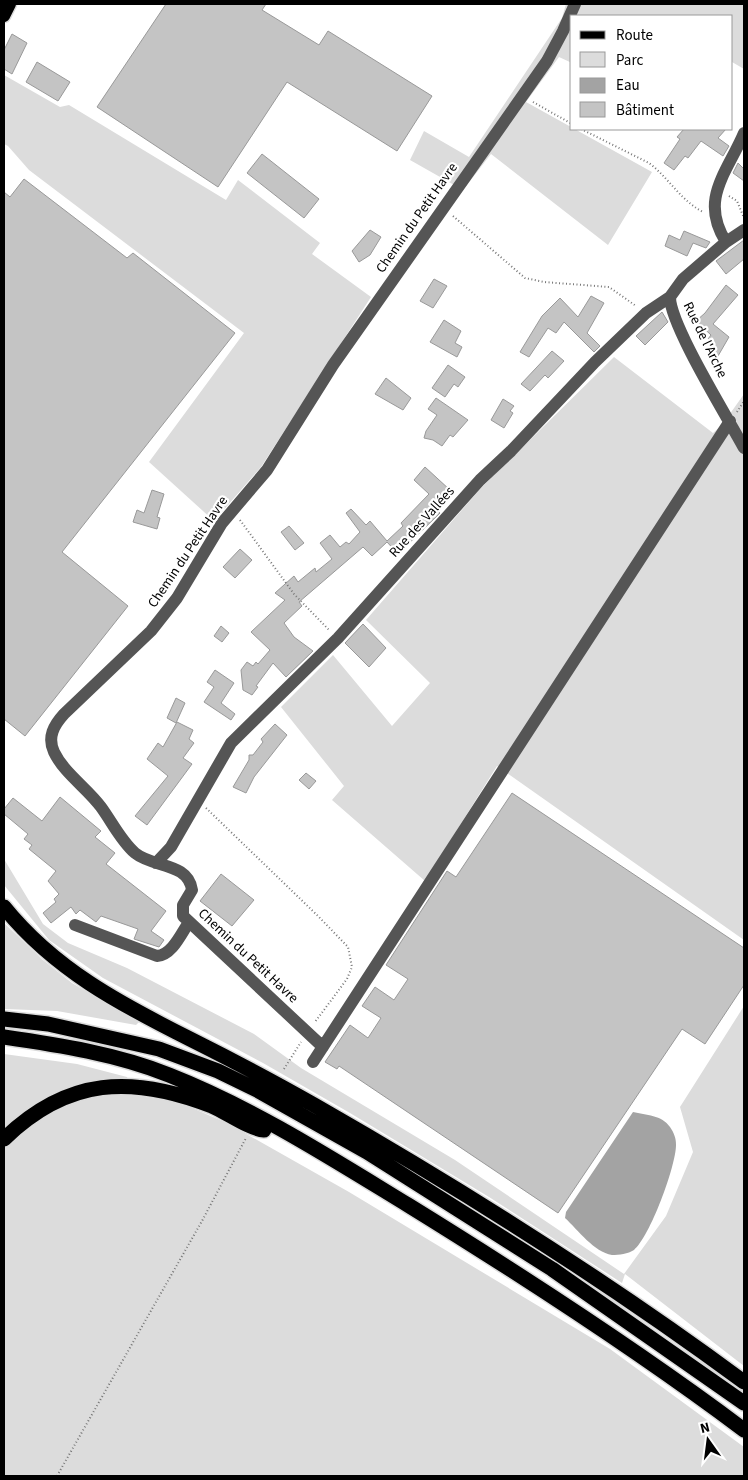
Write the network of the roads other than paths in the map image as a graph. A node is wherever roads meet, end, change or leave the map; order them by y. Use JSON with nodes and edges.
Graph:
{"nodes":[{"id":1,"x":10,"y":4,"type":"edge"},
{"id":2,"x":574,"y":4,"type":"edge"},
{"id":3,"x":4,"y":16,"type":"edge"},
{"id":4,"x":744,"y":133,"type":"edge"},
{"id":5,"x":744,"y":230,"type":"edge"},
{"id":6,"x":726,"y":242,"type":"junction"},
{"id":7,"x":670,"y":297,"type":"junction"},
{"id":8,"x":730,"y":422,"type":"junction"},
{"id":9,"x":744,"y":448,"type":"edge"},
{"id":10,"x":156,"y":863,"type":"junction"},
{"id":11,"x":4,"y":907,"type":"edge"},
{"id":12,"x":190,"y":922,"type":"junction"},
{"id":13,"x":75,"y":926,"type":"dead end"},
{"id":14,"x":4,"y":1019,"type":"edge"},
{"id":15,"x":4,"y":1037,"type":"edge"},
{"id":16,"x":323,"y":1047,"type":"junction"},
{"id":17,"x":313,"y":1062,"type":"dead end"},
{"id":18,"x":280,"y":1130,"type":"junction"},
{"id":19,"x":4,"y":1139,"type":"edge"},
{"id":20,"x":744,"y":1382,"type":"edge"},
{"id":21,"x":744,"y":1403,"type":"edge"},
{"id":22,"x":744,"y":1430,"type":"edge"}],
"edges":[{"from":1,"to":3,"type":"main road"},
{"from":2,"to":10,"type":"street","name":"Chemin du Petit Havre"},
{"from":4,"to":6,"type":"street"},
{"from":5,"to":6,"type":"street","name":"Rue des Vallées"},
{"from":6,"to":7,"type":"street","name":"Rue des Vallées"},
{"from":7,"to":8,"type":"street","name":"Rue de l'Arche"},
{"from":7,"to":10,"type":"street","name":"Rue des Vallées"},
{"from":8,"to":9,"type":"street","name":"Rue de l'Arche"},
{"from":8,"to":16,"type":"street"},
{"from":10,"to":12,"type":"street","name":"Chemin du Petit Havre"},
{"from":11,"to":20,"type":"highway"},
{"from":12,"to":13,"type":"street"},
{"from":12,"to":16,"type":"street","name":"Chemin du Petit Havre"},
{"from":14,"to":21,"type":"highway"},
{"from":15,"to":18,"type":"highway"},
{"from":16,"to":17,"type":"street"},
{"from":18,"to":19,"type":"highway"},
{"from":18,"to":22,"type":"highway"}]}
